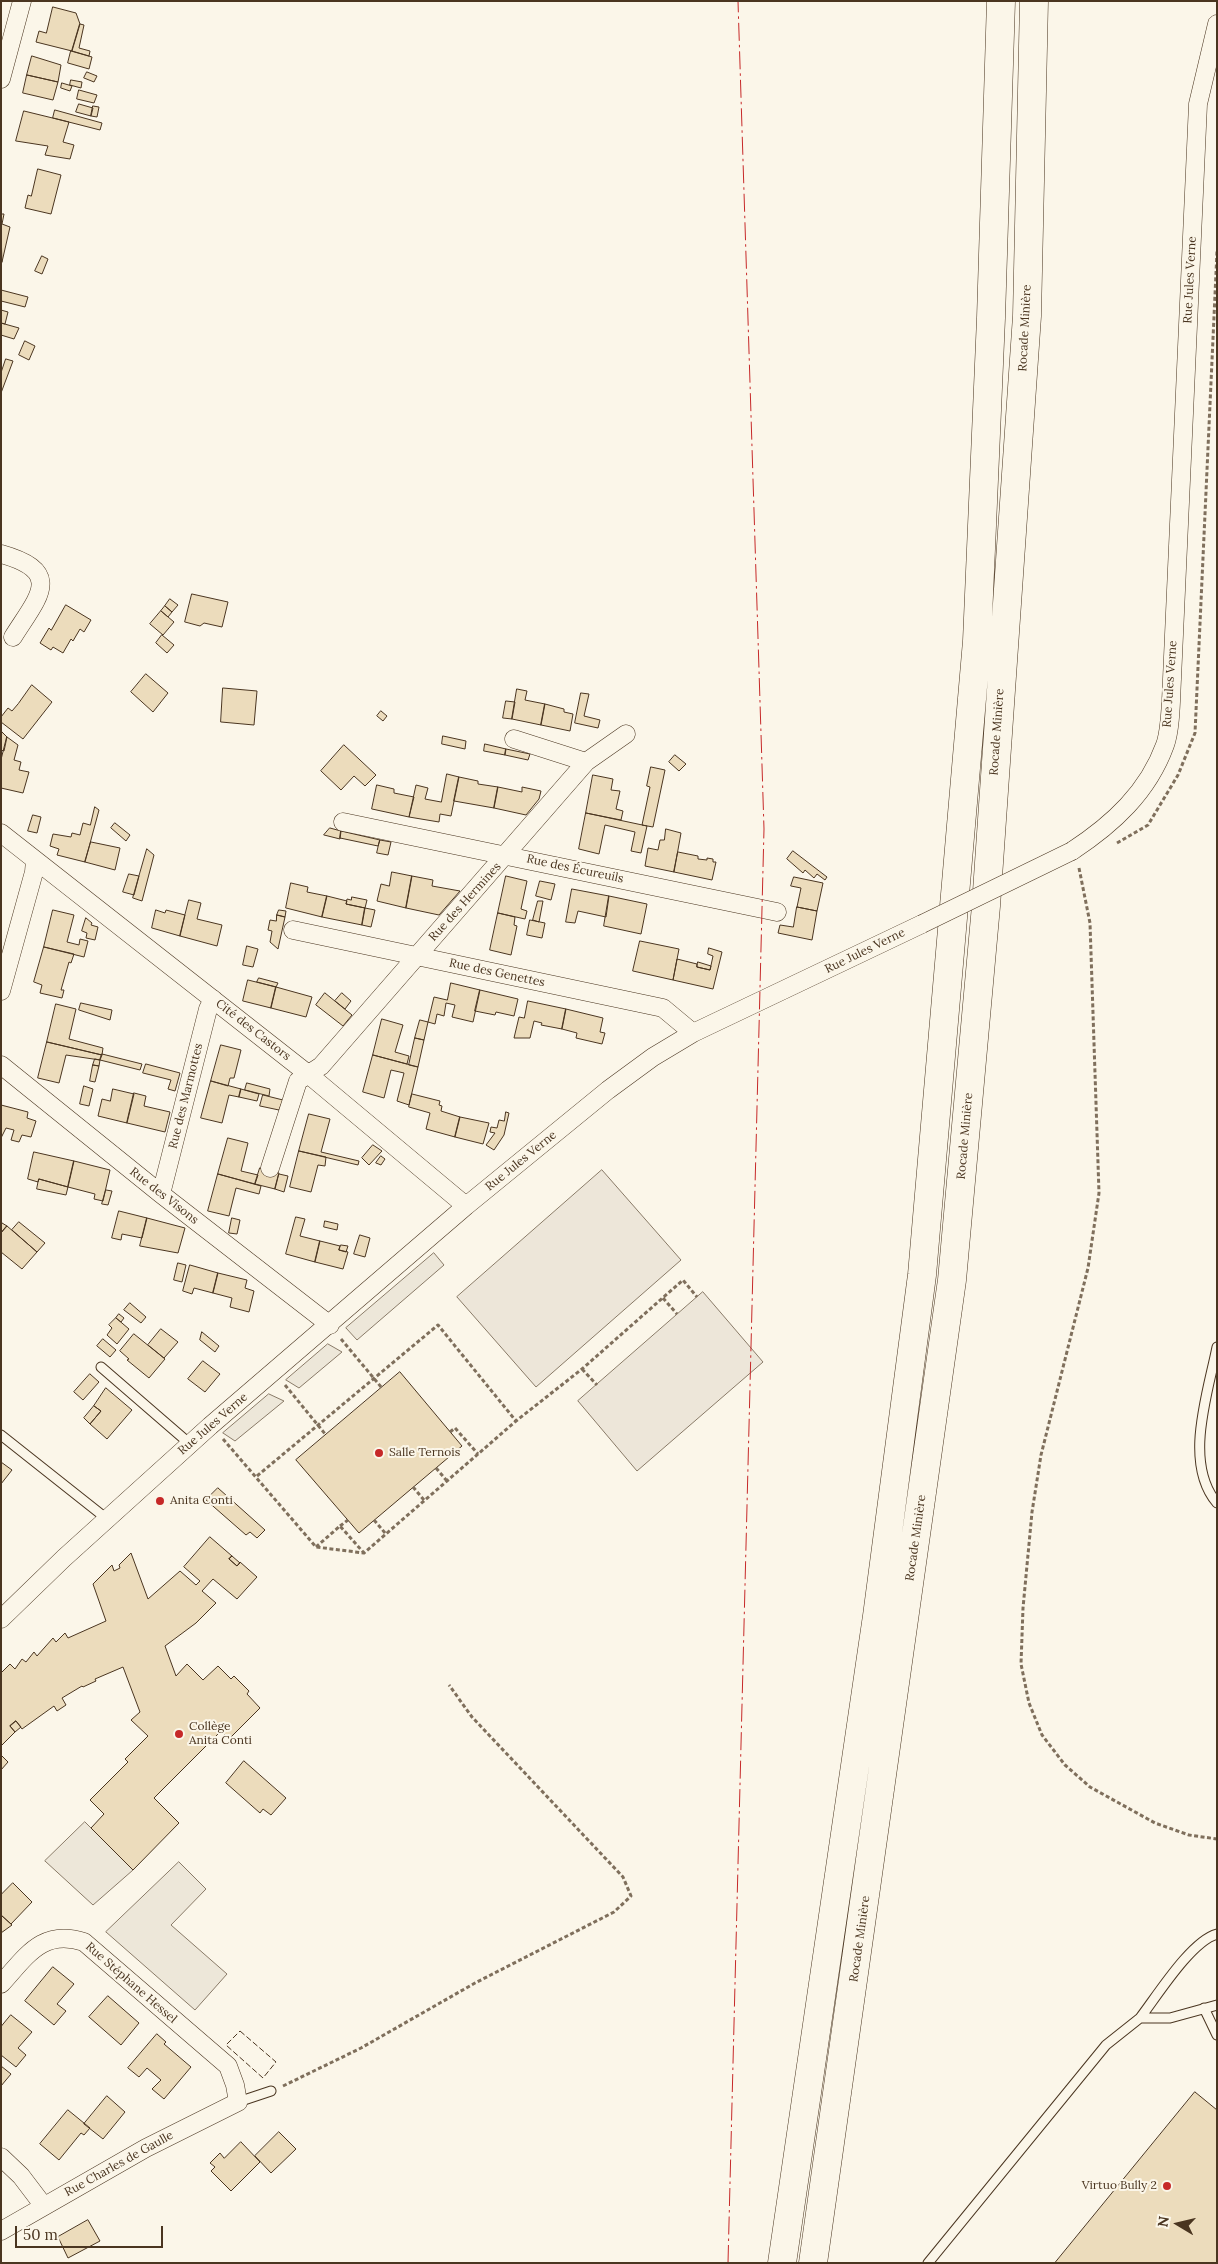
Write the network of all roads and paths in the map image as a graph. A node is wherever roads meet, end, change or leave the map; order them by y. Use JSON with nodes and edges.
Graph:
{"nodes":[{"id":1,"x":22,"y":1,"type":"edge"},
{"id":2,"x":1001,"y":1,"type":"edge"},
{"id":3,"x":1034,"y":1,"type":"edge"},
{"id":4,"x":1217,"y":24,"type":"edge"},
{"id":5,"x":1,"y":79,"type":"edge"},
{"id":6,"x":1,"y":554,"type":"edge"},
{"id":7,"x":13,"y":637,"type":"dead end"},
{"id":8,"x":626,"y":734,"type":"dead end"},
{"id":9,"x":514,"y":739,"type":"dead end"},
{"id":10,"x":586,"y":762,"type":"junction"},
{"id":11,"x":343,"y":822,"type":"dead end"},
{"id":12,"x":1,"y":833,"type":"edge"},
{"id":13,"x":1072,"y":851,"type":"junction"},
{"id":14,"x":507,"y":855,"type":"junction"},
{"id":15,"x":35,"y":860,"type":"junction"},
{"id":16,"x":777,"y":912,"type":"dead end"},
{"id":17,"x":293,"y":930,"type":"dead end"},
{"id":18,"x":7,"y":948,"type":"edge"},
{"id":19,"x":417,"y":956,"type":"junction"},
{"id":20,"x":1,"y":991,"type":"edge"},
{"id":21,"x":213,"y":999,"type":"junction"},
{"id":22,"x":693,"y":1033,"type":"junction"},
{"id":23,"x":1,"y":1065,"type":"edge"},
{"id":24,"x":308,"y":1074,"type":"junction"},
{"id":25,"x":270,"y":1168,"type":"dead end"},
{"id":26,"x":161,"y":1194,"type":"junction"},
{"id":27,"x":466,"y":1206,"type":"junction"},
{"id":28,"x":698,"y":1297,"type":"dead end"},
{"id":29,"x":663,"y":1298,"type":"junction"},
{"id":30,"x":678,"y":1314,"type":"dead end"},
{"id":31,"x":330,"y":1324,"type":"junction"},
{"id":32,"x":1217,"y":1347,"type":"edge"},
{"id":33,"x":102,"y":1367,"type":"dead end"},
{"id":34,"x":582,"y":1369,"type":"junction"},
{"id":35,"x":274,"y":1372,"type":"junction"},
{"id":36,"x":373,"y":1377,"type":"junction"},
{"id":37,"x":597,"y":1385,"type":"dead end"},
{"id":38,"x":382,"y":1388,"type":"dead end"},
{"id":39,"x":516,"y":1421,"type":"junction"},
{"id":40,"x":317,"y":1425,"type":"junction"},
{"id":41,"x":210,"y":1426,"type":"junction"},
{"id":42,"x":450,"y":1432,"type":"dead end"},
{"id":43,"x":1,"y":1435,"type":"edge"},
{"id":44,"x":326,"y":1435,"type":"dead end"},
{"id":45,"x":190,"y":1444,"type":"junction"},
{"id":46,"x":478,"y":1454,"type":"junction"},
{"id":47,"x":436,"y":1468,"type":"dead end"},
{"id":48,"x":257,"y":1476,"type":"junction"},
{"id":49,"x":447,"y":1481,"type":"junction"},
{"id":50,"x":413,"y":1487,"type":"dead end"},
{"id":51,"x":424,"y":1500,"type":"junction"},
{"id":52,"x":1217,"y":1503,"type":"edge"},
{"id":53,"x":107,"y":1519,"type":"junction"},
{"id":54,"x":348,"y":1520,"type":"dead end"},
{"id":55,"x":374,"y":1520,"type":"dead end"},
{"id":56,"x":340,"y":1526,"type":"junction"},
{"id":57,"x":386,"y":1534,"type":"junction"},
{"id":58,"x":316,"y":1547,"type":"junction"},
{"id":59,"x":364,"y":1553,"type":"junction"},
{"id":60,"x":1,"y":1619,"type":"edge"},
{"id":61,"x":450,"y":1685,"type":"dead end"},
{"id":62,"x":1217,"y":1839,"type":"edge"},
{"id":63,"x":1217,"y":1934,"type":"edge"},
{"id":64,"x":1,"y":1984,"type":"edge"},
{"id":65,"x":1217,"y":2005,"type":"edge"},
{"id":66,"x":1204,"y":2008,"type":"junction"},
{"id":67,"x":1140,"y":2018,"type":"junction"},
{"id":68,"x":1217,"y":2035,"type":"edge"},
{"id":69,"x":271,"y":2091,"type":"joint"},
{"id":70,"x":238,"y":2102,"type":"junction"},
{"id":71,"x":1,"y":2157,"type":"edge"},
{"id":72,"x":43,"y":2206,"type":"junction"},
{"id":73,"x":1,"y":2231,"type":"edge"},
{"id":74,"x":782,"y":2263,"type":"edge"},
{"id":75,"x":813,"y":2263,"type":"edge"},
{"id":76,"x":928,"y":2263,"type":"edge"}],
"edges":[{"from":1,"to":5,"type":"street"},
{"from":2,"to":74,"type":"highway"},
{"from":3,"to":75,"type":"highway","name":"Rocade Minière"},
{"from":4,"to":13,"type":"street","name":"Rue Jules Verne"},
{"from":6,"to":7,"type":"street"},
{"from":8,"to":10,"type":"street","name":"Rue des Hermines"},
{"from":9,"to":10,"type":"street"},
{"from":10,"to":14,"type":"street","name":"Rue des Hermines"},
{"from":11,"to":14,"type":"street","name":"Rue des Écureuils"},
{"from":12,"to":15,"type":"street","name":"Cité des Castors"},
{"from":13,"to":22,"type":"street","name":"Rue Jules Verne","bridge":true},
{"from":13,"to":62,"type":"path"},
{"from":14,"to":16,"type":"street","name":"Rue des Écureuils"},
{"from":14,"to":19,"type":"street","name":"Rue des Hermines"},
{"from":15,"to":18,"type":"street"},
{"from":15,"to":21,"type":"street","name":"Cité des Castors"},
{"from":17,"to":19,"type":"street","name":"Rue des Genettes"},
{"from":18,"to":20,"type":"street"},
{"from":19,"to":22,"type":"street","name":"Rue des Genettes"},
{"from":19,"to":24,"type":"street","name":"Rue des Hermines"},
{"from":21,"to":24,"type":"street","name":"Cité des Castors"},
{"from":21,"to":26,"type":"street","name":"Rue des Marmottes"},
{"from":22,"to":27,"type":"street","name":"Rue Jules Verne"},
{"from":23,"to":26,"type":"street","name":"Rue des Visons"},
{"from":24,"to":25,"type":"street","name":"Rue des Hermines"},
{"from":24,"to":27,"type":"street","name":"Cité des Castors"},
{"from":26,"to":31,"type":"street","name":"Rue des Visons"},
{"from":27,"to":31,"type":"street","name":"Rue Jules Verne"},
{"from":28,"to":29,"type":"path"},
{"from":29,"to":30,"type":"path"},
{"from":29,"to":34,"type":"path"},
{"from":31,"to":35,"type":"street","name":"Rue Jules Verne"},
{"from":31,"to":36,"type":"path"},
{"from":32,"to":52,"type":"lane"},
{"from":33,"to":45,"type":"lane"},
{"from":34,"to":37,"type":"path"},
{"from":34,"to":39,"type":"path"},
{"from":35,"to":40,"type":"path"},
{"from":35,"to":41,"type":"street","name":"Rue Jules Verne"},
{"from":36,"to":38,"type":"path"},
{"from":36,"to":39,"type":"path"},
{"from":36,"to":40,"type":"path"},
{"from":39,"to":46,"type":"path"},
{"from":40,"to":44,"type":"path"},
{"from":40,"to":48,"type":"path"},
{"from":41,"to":45,"type":"street","name":"Rue Jules Verne"},
{"from":41,"to":48,"type":"path"},
{"from":42,"to":46,"type":"path"},
{"from":43,"to":53,"type":"lane"},
{"from":45,"to":53,"type":"street","name":"Rue Jules Verne"},
{"from":46,"to":49,"type":"path"},
{"from":47,"to":49,"type":"path"},
{"from":48,"to":58,"type":"path"},
{"from":49,"to":51,"type":"path"},
{"from":50,"to":51,"type":"path"},
{"from":51,"to":57,"type":"path"},
{"from":53,"to":60,"type":"street","name":"Rue Jules Verne"},
{"from":54,"to":56,"type":"path"},
{"from":55,"to":57,"type":"path"},
{"from":56,"to":58,"type":"path"},
{"from":56,"to":59,"type":"path"},
{"from":57,"to":59,"type":"path"},
{"from":58,"to":59,"type":"path"},
{"from":61,"to":69,"type":"path"},
{"from":63,"to":67,"type":"lane"},
{"from":64,"to":70,"type":"street","name":"Rue Stéphane Hessel"},
{"from":65,"to":66,"type":"lane"},
{"from":66,"to":67,"type":"lane"},
{"from":66,"to":68,"type":"lane"},
{"from":67,"to":76,"type":"lane"},
{"from":69,"to":70,"type":"lane"},
{"from":70,"to":72,"type":"street","name":"Rue Charles de Gaulle"},
{"from":71,"to":72,"type":"street"},
{"from":72,"to":73,"type":"street","name":"Rue Charles de Gaulle"}]}
